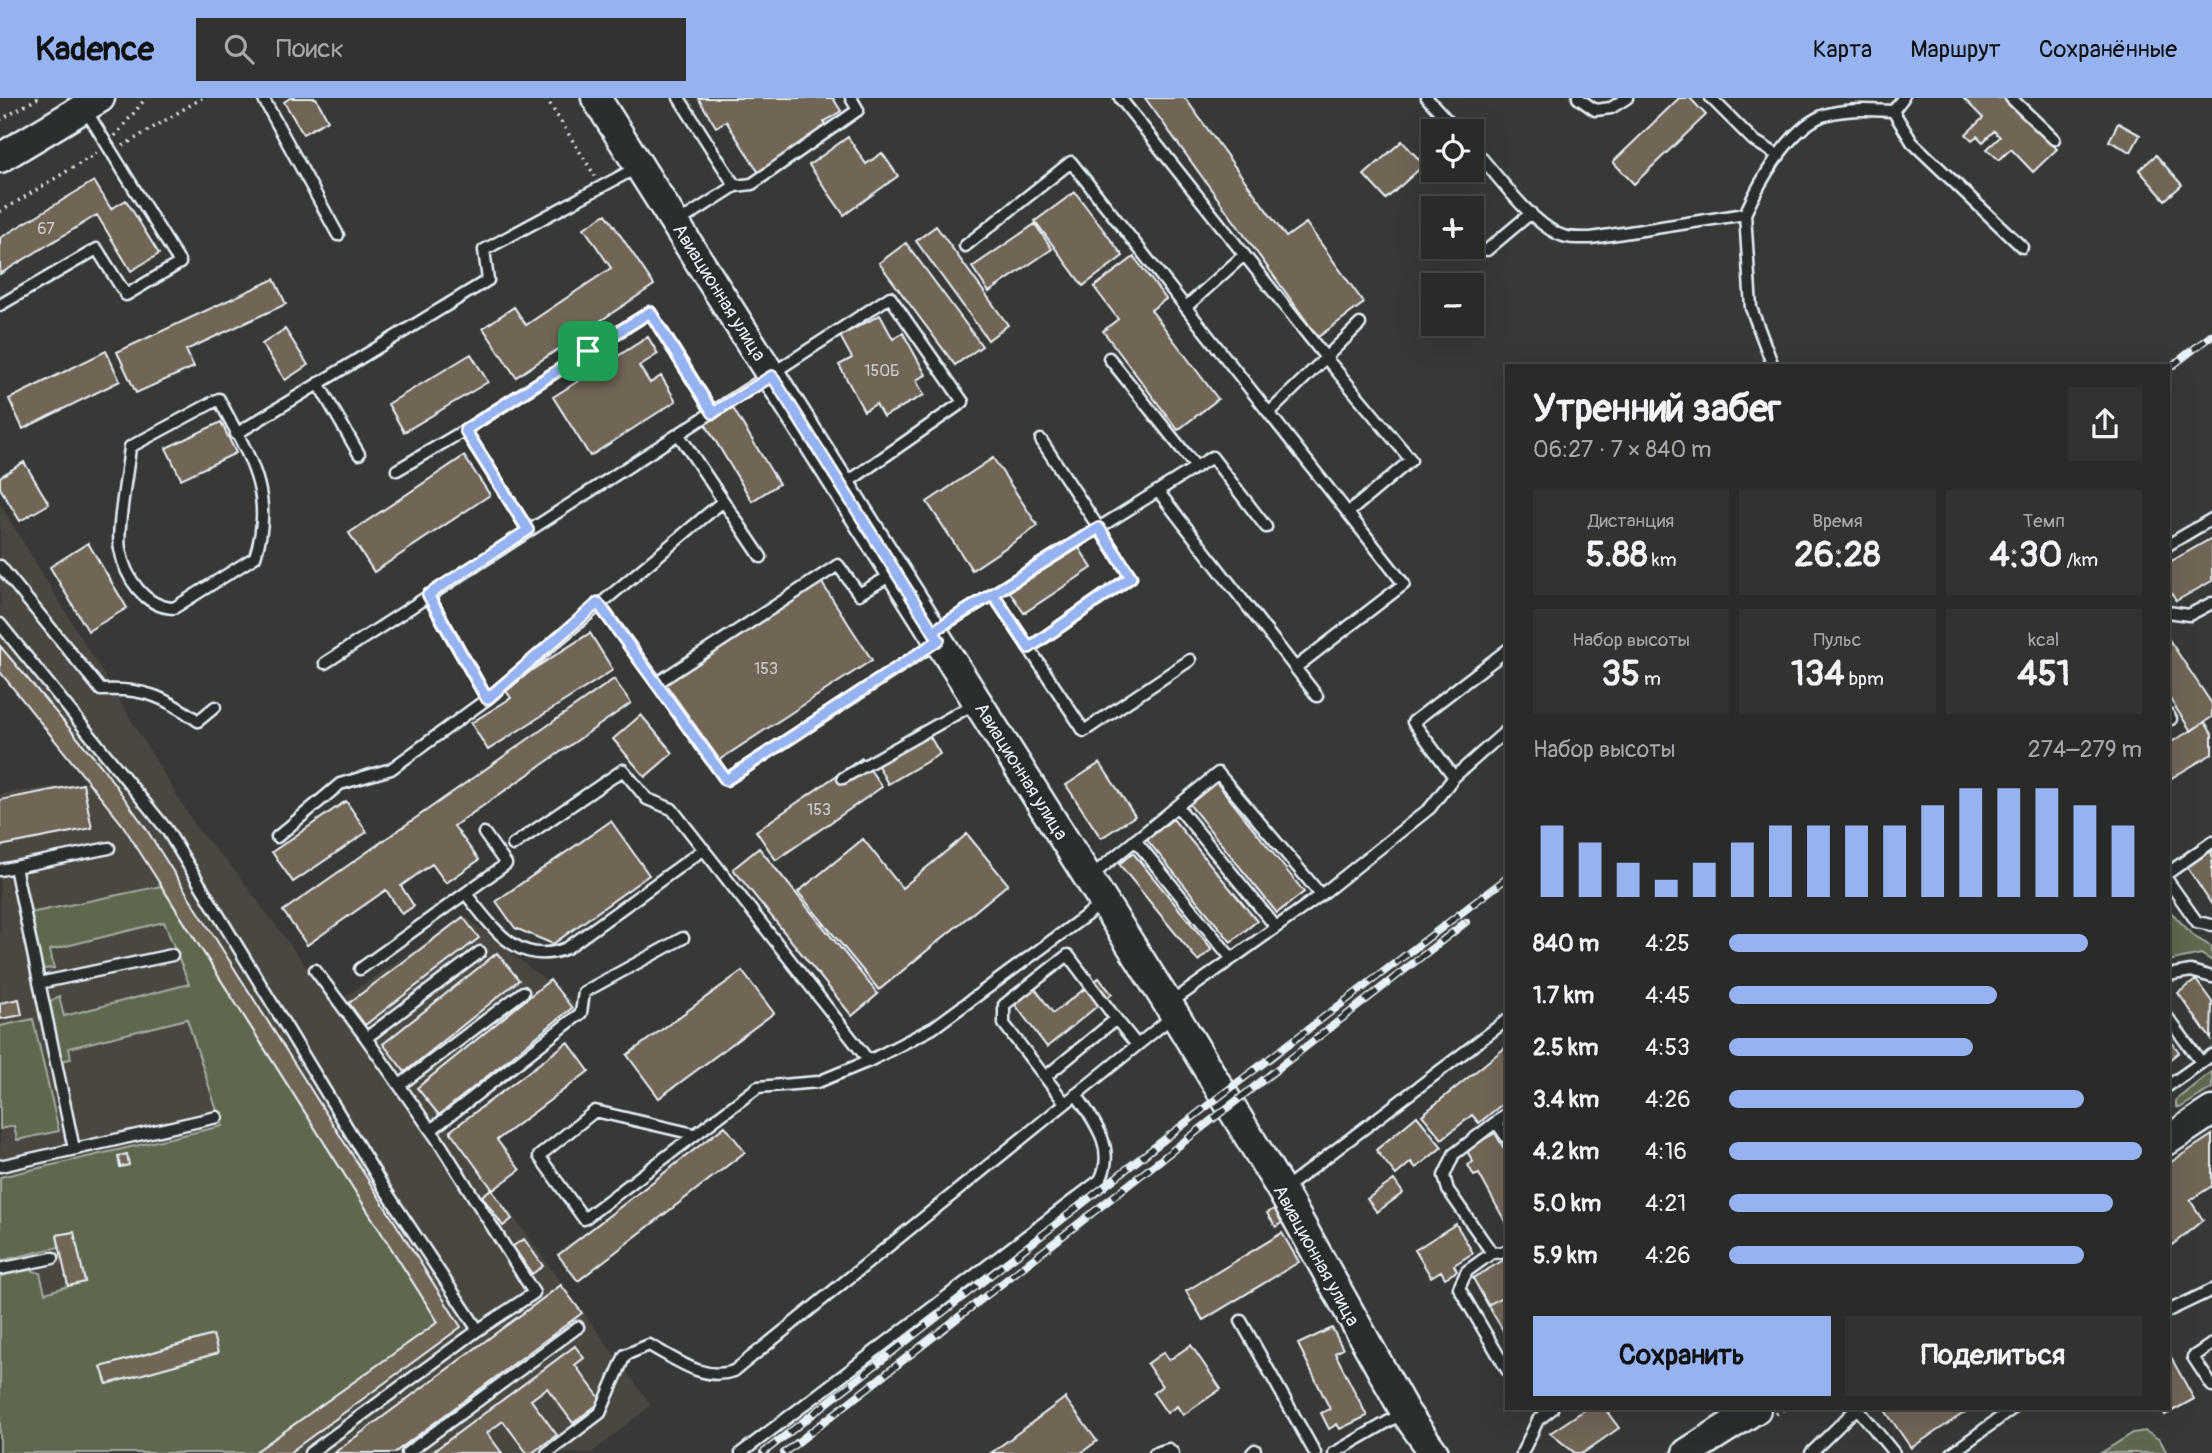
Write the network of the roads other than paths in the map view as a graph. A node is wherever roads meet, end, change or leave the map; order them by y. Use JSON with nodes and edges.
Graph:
{"nodes":[{"id":1,"x":263,"y":98,"type":"edge"},
{"id":2,"x":596,"y":98,"type":"edge"},
{"id":3,"x":679,"y":98,"type":"edge"},
{"id":4,"x":851,"y":98,"type":"edge"},
{"id":5,"x":1120,"y":98,"type":"edge"},
{"id":6,"x":1427,"y":98,"type":"edge"},
{"id":7,"x":1578,"y":98,"type":"edge"},
{"id":8,"x":1627,"y":98,"type":"edge"},
{"id":9,"x":1711,"y":98,"type":"edge"},
{"id":10,"x":1903,"y":98,"type":"edge"},
{"id":11,"x":2011,"y":98,"type":"edge"},
{"id":12,"x":92,"y":103,"type":"edge"},
{"id":13,"x":1893,"y":111,"type":"junction"},
{"id":14,"x":1446,"y":119,"type":"edge"},
{"id":15,"x":2054,"y":139,"type":"dead end"},
{"id":16,"x":1779,"y":156,"type":"junction"},
{"id":17,"x":0,"y":158,"type":"edge"},
{"id":18,"x":1484,"y":160,"type":"edge"},
{"id":19,"x":640,"y":166,"type":"junction"},
{"id":20,"x":735,"y":186,"type":"junction"},
{"id":21,"x":1531,"y":213,"type":"junction"},
{"id":22,"x":1745,"y":214,"type":"junction"},
{"id":23,"x":677,"y":223,"type":"junction"},
{"id":24,"x":338,"y":235,"type":"dead end"},
{"id":25,"x":965,"y":246,"type":"dead end"},
{"id":26,"x":2022,"y":247,"type":"dead end"},
{"id":27,"x":1487,"y":250,"type":"dead end"},
{"id":28,"x":1244,"y":255,"type":"junction"},
{"id":29,"x":0,"y":305,"type":"edge"},
{"id":30,"x":1186,"y":307,"type":"junction"},
{"id":31,"x":1360,"y":324,"type":"dead end"},
{"id":32,"x":1109,"y":358,"type":"dead end"},
{"id":33,"x":1326,"y":358,"type":"junction"},
{"id":34,"x":1772,"y":364,"type":"edge"},
{"id":35,"x":772,"y":376,"type":"junction"},
{"id":36,"x":318,"y":383,"type":"junction"},
{"id":37,"x":713,"y":413,"type":"junction"},
{"id":38,"x":1269,"y":413,"type":"junction"},
{"id":39,"x":465,"y":430,"type":"junction"},
{"id":40,"x":236,"y":433,"type":"junction"},
{"id":41,"x":679,"y":435,"type":"junction"},
{"id":42,"x":1041,"y":440,"type":"dead end"},
{"id":43,"x":359,"y":454,"type":"dead end"},
{"id":44,"x":1196,"y":467,"type":"junction"},
{"id":45,"x":397,"y":470,"type":"dead end"},
{"id":46,"x":842,"y":486,"type":"junction"},
{"id":47,"x":1158,"y":491,"type":"junction"},
{"id":48,"x":722,"y":502,"type":"junction"},
{"id":49,"x":1348,"y":513,"type":"junction"},
{"id":50,"x":2212,"y":519,"type":"edge"},
{"id":51,"x":1266,"y":527,"type":"dead end"},
{"id":52,"x":1099,"y":528,"type":"junction"},
{"id":53,"x":528,"y":530,"type":"junction"},
{"id":54,"x":2170,"y":544,"type":"edge"},
{"id":55,"x":761,"y":557,"type":"dead end"},
{"id":56,"x":0,"y":566,"type":"edge"},
{"id":57,"x":896,"y":572,"type":"junction"},
{"id":58,"x":993,"y":594,"type":"junction"},
{"id":59,"x":428,"y":595,"type":"junction"},
{"id":60,"x":598,"y":603,"type":"junction"},
{"id":61,"x":2212,"y":603,"type":"edge"},
{"id":62,"x":2170,"y":612,"type":"edge"},
{"id":63,"x":0,"y":624,"type":"edge"},
{"id":64,"x":936,"y":636,"type":"junction"},
{"id":65,"x":1029,"y":648,"type":"junction"},
{"id":66,"x":1505,"y":652,"type":"edge"},
{"id":67,"x":1190,"y":660,"type":"dead end"},
{"id":68,"x":325,"y":663,"type":"dead end"},
{"id":69,"x":1295,"y":668,"type":"junction"},
{"id":70,"x":657,"y":683,"type":"junction"},
{"id":71,"x":1317,"y":696,"type":"dead end"},
{"id":72,"x":487,"y":699,"type":"junction"},
{"id":73,"x":978,"y":702,"type":"junction"},
{"id":74,"x":215,"y":706,"type":"dead end"},
{"id":75,"x":1505,"y":732,"type":"edge"},
{"id":76,"x":1454,"y":777,"type":"junction"},
{"id":77,"x":843,"y":778,"type":"dead end"},
{"id":78,"x":1177,"y":806,"type":"junction"},
{"id":79,"x":484,"y":833,"type":"dead end"},
{"id":80,"x":276,"y":837,"type":"dead end"},
{"id":81,"x":1135,"y":840,"type":"junction"},
{"id":82,"x":2212,"y":842,"type":"edge"},
{"id":83,"x":513,"y":845,"type":"dead end"},
{"id":84,"x":109,"y":848,"type":"dead end"},
{"id":85,"x":704,"y":849,"type":"junction"},
{"id":86,"x":15,"y":867,"type":"junction"},
{"id":87,"x":0,"y":870,"type":"edge"},
{"id":88,"x":2170,"y":872,"type":"edge"},
{"id":89,"x":1089,"y":878,"type":"junction"},
{"id":90,"x":2170,"y":884,"type":"edge"},
{"id":91,"x":466,"y":894,"type":"junction"},
{"id":92,"x":1321,"y":895,"type":"junction"},
{"id":93,"x":1103,"y":902,"type":"junction"},
{"id":94,"x":2212,"y":925,"type":"edge"},
{"id":95,"x":1276,"y":927,"type":"junction"},
{"id":96,"x":683,"y":937,"type":"dead end"},
{"id":97,"x":480,"y":953,"type":"dead end"},
{"id":98,"x":172,"y":955,"type":"dead end"},
{"id":99,"x":1232,"y":959,"type":"junction"},
{"id":100,"x":360,"y":969,"type":"dead end"},
{"id":101,"x":315,"y":970,"type":"dead end"},
{"id":102,"x":2170,"y":975,"type":"edge"},
{"id":103,"x":2212,"y":977,"type":"edge"},
{"id":104,"x":39,"y":983,"type":"junction"},
{"id":105,"x":523,"y":992,"type":"dead end"},
{"id":106,"x":1171,"y":1010,"type":"junction"},
{"id":107,"x":1116,"y":1019,"type":"junction"},
{"id":108,"x":2170,"y":1021,"type":"edge"},
{"id":109,"x":1505,"y":1022,"type":"edge"},
{"id":110,"x":366,"y":1038,"type":"junction"},
{"id":111,"x":1137,"y":1045,"type":"junction"},
{"id":112,"x":2212,"y":1055,"type":"edge"},
{"id":113,"x":869,"y":1061,"type":"junction"},
{"id":114,"x":2202,"y":1062,"type":"junction"},
{"id":115,"x":1045,"y":1077,"type":"junction"},
{"id":116,"x":400,"y":1085,"type":"junction"},
{"id":117,"x":2170,"y":1085,"type":"edge"},
{"id":118,"x":1076,"y":1094,"type":"junction"},
{"id":119,"x":1065,"y":1103,"type":"junction"},
{"id":120,"x":2212,"y":1111,"type":"edge"},
{"id":121,"x":1505,"y":1115,"type":"edge"},
{"id":122,"x":217,"y":1117,"type":"dead end"},
{"id":123,"x":1496,"y":1122,"type":"junction"},
{"id":124,"x":430,"y":1130,"type":"junction"},
{"id":125,"x":694,"y":1134,"type":"junction"},
{"id":126,"x":1505,"y":1135,"type":"edge"},
{"id":127,"x":2170,"y":1139,"type":"edge"},
{"id":128,"x":74,"y":1149,"type":"junction"},
{"id":129,"x":0,"y":1166,"type":"edge"},
{"id":130,"x":1282,"y":1191,"type":"junction"},
{"id":131,"x":1505,"y":1252,"type":"edge"},
{"id":132,"x":1492,"y":1253,"type":"junction"},
{"id":133,"x":53,"y":1258,"type":"dead end"},
{"id":134,"x":0,"y":1269,"type":"edge"},
{"id":135,"x":2212,"y":1290,"type":"edge"},
{"id":136,"x":2170,"y":1310,"type":"edge"},
{"id":137,"x":1241,"y":1321,"type":"dead end"},
{"id":138,"x":578,"y":1327,"type":"dead end"},
{"id":139,"x":478,"y":1331,"type":"junction"},
{"id":140,"x":2212,"y":1344,"type":"edge"},
{"id":141,"x":1505,"y":1367,"type":"edge"},
{"id":142,"x":2212,"y":1387,"type":"edge"},
{"id":143,"x":1532,"y":1410,"type":"edge"},
{"id":144,"x":1551,"y":1410,"type":"edge"},
{"id":145,"x":1754,"y":1410,"type":"edge"},
{"id":146,"x":1856,"y":1410,"type":"edge"},
{"id":147,"x":1858,"y":1410,"type":"edge"},
{"id":148,"x":2011,"y":1410,"type":"edge"},
{"id":149,"x":1405,"y":1412,"type":"junction"},
{"id":150,"x":1538,"y":1420,"type":"junction"},
{"id":151,"x":310,"y":1453,"type":"edge"},
{"id":152,"x":407,"y":1453,"type":"edge"},
{"id":153,"x":547,"y":1453,"type":"edge"},
{"id":154,"x":741,"y":1453,"type":"edge"},
{"id":155,"x":1155,"y":1453,"type":"edge"},
{"id":156,"x":1173,"y":1453,"type":"edge"},
{"id":157,"x":1315,"y":1453,"type":"edge"},
{"id":158,"x":1334,"y":1453,"type":"edge"},
{"id":159,"x":1434,"y":1453,"type":"edge"},
{"id":160,"x":1522,"y":1453,"type":"edge"},
{"id":161,"x":1688,"y":1453,"type":"edge"},
{"id":162,"x":1811,"y":1453,"type":"edge"},
{"id":163,"x":1893,"y":1453,"type":"edge"},
{"id":164,"x":1952,"y":1453,"type":"edge"}],
"edges":[{"from":1,"to":24,"type":"lane"},
{"from":2,"to":19,"type":"main road","name":"Авиационная улица"},
{"from":3,"to":20,"type":"lane"},
{"from":4,"to":20,"type":"lane"},
{"from":5,"to":28,"type":"lane"},
{"from":6,"to":14,"type":"lane"},
{"from":7,"to":8,"type":"lane"},
{"from":9,"to":16,"type":"lane"},
{"from":10,"to":13,"type":"lane"},
{"from":11,"to":15,"type":"lane"},
{"from":12,"to":17,"type":"main road"},
{"from":12,"to":29,"type":"lane"},
{"from":13,"to":16,"type":"lane"},
{"from":13,"to":26,"type":"lane"},
{"from":16,"to":22,"type":"lane"},
{"from":18,"to":21,"type":"lane"},
{"from":19,"to":23,"type":"main road","name":"Авиационная улица"},
{"from":19,"to":36,"type":"lane"},
{"from":20,"to":23,"type":"lane"},
{"from":21,"to":22,"type":"lane"},
{"from":21,"to":27,"type":"lane"},
{"from":22,"to":34,"type":"lane"},
{"from":23,"to":35,"type":"main road","name":"Авиационная улица"},
{"from":25,"to":30,"type":"lane"},
{"from":28,"to":30,"type":"lane"},
{"from":28,"to":33,"type":"lane"},
{"from":30,"to":38,"type":"lane"},
{"from":31,"to":33,"type":"lane"},
{"from":32,"to":44,"type":"lane"},
{"from":33,"to":38,"type":"lane"},
{"from":33,"to":49,"type":"lane"},
{"from":35,"to":37,"type":"lane"},
{"from":35,"to":46,"type":"main road","name":"Авиационная улица"},
{"from":35,"to":46,"type":"lane"},
{"from":36,"to":40,"type":"lane"},
{"from":36,"to":43,"type":"lane"},
{"from":37,"to":39,"type":"lane"},
{"from":37,"to":41,"type":"lane"},
{"from":38,"to":49,"type":"lane"},
{"from":39,"to":45,"type":"lane"},
{"from":39,"to":53,"type":"lane"},
{"from":40,"to":40,"type":"lane"},
{"from":41,"to":48,"type":"lane"},
{"from":41,"to":53,"type":"lane"},
{"from":42,"to":52,"type":"lane"},
{"from":44,"to":47,"type":"lane"},
{"from":44,"to":51,"type":"lane"},
{"from":46,"to":57,"type":"main road","name":"Авиационная улица"},
{"from":47,"to":52,"type":"lane"},
{"from":47,"to":69,"type":"lane"},
{"from":48,"to":55,"type":"lane"},
{"from":48,"to":60,"type":"lane"},
{"from":49,"to":69,"type":"lane"},
{"from":50,"to":54,"type":"lane"},
{"from":52,"to":58,"type":"lane"},
{"from":52,"to":65,"type":"lane"},
{"from":53,"to":59,"type":"lane"},
{"from":56,"to":74,"type":"lane"},
{"from":57,"to":64,"type":"main road","name":"Авиационная улица"},
{"from":57,"to":70,"type":"lane"},
{"from":58,"to":64,"type":"lane"},
{"from":58,"to":65,"type":"lane"},
{"from":59,"to":68,"type":"lane"},
{"from":59,"to":72,"type":"lane"},
{"from":60,"to":70,"type":"lane"},
{"from":60,"to":72,"type":"lane"},
{"from":61,"to":62,"type":"lane"},
{"from":63,"to":139,"type":"lane"},
{"from":64,"to":70,"type":"lane"},
{"from":64,"to":73,"type":"main road","name":"Авиационная улица"},
{"from":65,"to":67,"type":"lane"},
{"from":66,"to":76,"type":"lane"},
{"from":69,"to":71,"type":"lane"},
{"from":72,"to":80,"type":"lane"},
{"from":73,"to":77,"type":"lane"},
{"from":73,"to":89,"type":"main road","name":"Авиационная улица"},
{"from":75,"to":76,"type":"lane"},
{"from":76,"to":92,"type":"lane"},
{"from":78,"to":81,"type":"lane"},
{"from":78,"to":92,"type":"lane"},
{"from":78,"to":95,"type":"lane"},
{"from":79,"to":91,"type":"lane"},
{"from":81,"to":89,"type":"lane"},
{"from":81,"to":99,"type":"lane"},
{"from":82,"to":88,"type":"lane"},
{"from":83,"to":85,"type":"lane"},
{"from":84,"to":86,"type":"lane"},
{"from":85,"to":91,"type":"lane"},
{"from":85,"to":113,"type":"lane"},
{"from":86,"to":87,"type":"lane"},
{"from":86,"to":104,"type":"lane"},
{"from":89,"to":93,"type":"main road","name":"Авиационная улица"},
{"from":90,"to":94,"type":"lane"},
{"from":91,"to":100,"type":"lane"},
{"from":92,"to":95,"type":"lane"},
{"from":93,"to":106,"type":"main road","name":"Авиационная улица"},
{"from":93,"to":113,"type":"lane"},
{"from":95,"to":99,"type":"lane"},
{"from":96,"to":124,"type":"lane"},
{"from":97,"to":110,"type":"lane"},
{"from":98,"to":104,"type":"lane"},
{"from":99,"to":106,"type":"lane"},
{"from":101,"to":110,"type":"lane"},
{"from":102,"to":103,"type":"lane"},
{"from":104,"to":128,"type":"lane"},
{"from":105,"to":116,"type":"lane"},
{"from":106,"to":111,"type":"lane"},
{"from":106,"to":130,"type":"main road","name":"Авиационная улица"},
{"from":107,"to":111,"type":"lane"},
{"from":107,"to":115,"type":"lane"},
{"from":107,"to":115,"type":"lane"},
{"from":108,"to":114,"type":"lane"},
{"from":109,"to":130,"type":"lane"},
{"from":110,"to":116,"type":"lane"},
{"from":111,"to":118,"type":"lane"},
{"from":112,"to":114,"type":"lane"},
{"from":113,"to":125,"type":"lane"},
{"from":114,"to":117,"type":"lane"},
{"from":115,"to":119,"type":"lane"},
{"from":116,"to":124,"type":"lane"},
{"from":118,"to":119,"type":"lane"},
{"from":118,"to":154,"type":"lane"},
{"from":119,"to":153,"type":"lane"},
{"from":120,"to":127,"type":"main road"},
{"from":121,"to":123,"type":"lane"},
{"from":122,"to":128,"type":"lane"},
{"from":123,"to":126,"type":"lane"},
{"from":123,"to":132,"type":"lane"},
{"from":124,"to":139,"type":"lane"},
{"from":125,"to":125,"type":"lane"},
{"from":128,"to":129,"type":"lane"},
{"from":130,"to":149,"type":"main road","name":"Авиационная улица"},
{"from":131,"to":132,"type":"lane"},
{"from":132,"to":141,"type":"lane"},
{"from":133,"to":134,"type":"lane"},
{"from":135,"to":136,"type":"lane"},
{"from":137,"to":157,"type":"lane"},
{"from":138,"to":152,"type":"lane"},
{"from":139,"to":151,"type":"lane"},
{"from":140,"to":142,"type":"lane"},
{"from":143,"to":150,"type":"lane"},
{"from":144,"to":150,"type":"lane"},
{"from":145,"to":161,"type":"main road"},
{"from":146,"to":162,"type":"lane"},
{"from":147,"to":163,"type":"lane"},
{"from":148,"to":164,"type":"lane"},
{"from":149,"to":158,"type":"lane"},
{"from":149,"to":159,"type":"main road","name":"Авиационная улица"},
{"from":150,"to":160,"type":"lane"},
{"from":155,"to":156,"type":"lane"}]}
